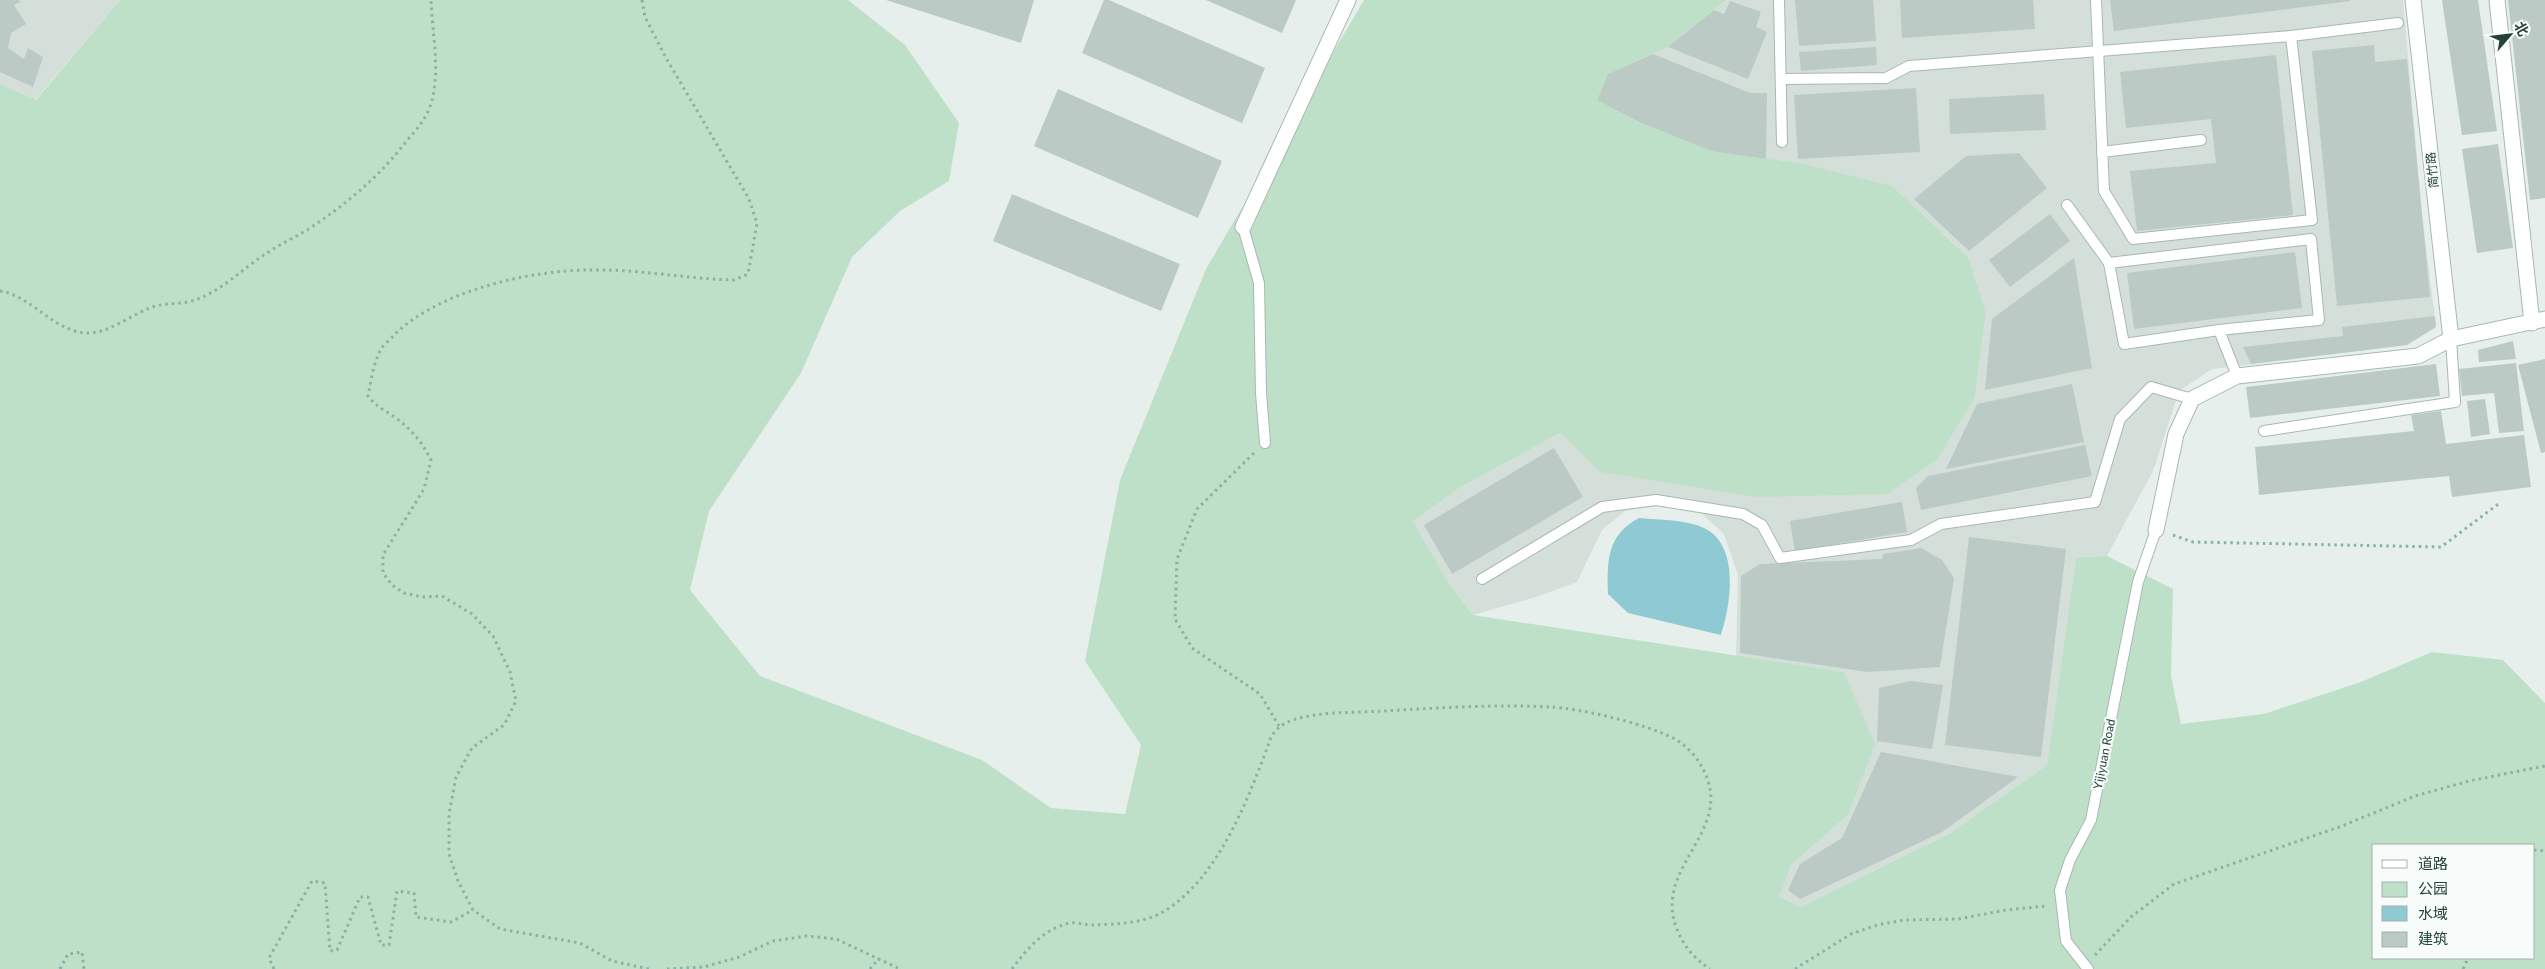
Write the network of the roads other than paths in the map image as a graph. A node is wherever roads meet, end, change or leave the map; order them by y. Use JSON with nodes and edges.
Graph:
{"nodes":[{"id":1,"x":1348,"y":0,"type":"edge"},
{"id":2,"x":1778,"y":0,"type":"edge"},
{"id":3,"x":2096,"y":0,"type":"edge"},
{"id":4,"x":2413,"y":0,"type":"edge"},
{"id":5,"x":2496,"y":0,"type":"edge"},
{"id":6,"x":2398,"y":23,"type":"dead end"},
{"id":7,"x":2291,"y":36,"type":"junction"},
{"id":8,"x":2098,"y":49,"type":"junction"},
{"id":9,"x":1782,"y":79,"type":"junction"},
{"id":10,"x":2200,"y":140,"type":"dead end"},
{"id":11,"x":1782,"y":142,"type":"dead end"},
{"id":12,"x":2102,"y":152,"type":"junction"},
{"id":13,"x":2067,"y":204,"type":"dead end"},
{"id":14,"x":1243,"y":227,"type":"joint"},
{"id":15,"x":2109,"y":263,"type":"junction"},
{"id":16,"x":2539,"y":321,"type":"edge"},
{"id":17,"x":2220,"y":330,"type":"junction"},
{"id":18,"x":2450,"y":339,"type":"junction"},
{"id":19,"x":2237,"y":376,"type":"junction"},
{"id":20,"x":2192,"y":400,"type":"junction"},
{"id":21,"x":2264,"y":431,"type":"dead end"},
{"id":22,"x":1264,"y":443,"type":"road end"},
{"id":23,"x":2156,"y":530,"type":"joint"},
{"id":24,"x":1482,"y":580,"type":"dead end"},
{"id":25,"x":2087,"y":967,"type":"edge"}],
"edges":[{"from":1,"to":14,"type":"street"},
{"from":2,"to":9,"type":"lane"},
{"from":3,"to":8,"type":"lane"},
{"from":4,"to":18,"type":"street","name":"简竹路"},
{"from":5,"to":16,"type":"street"},
{"from":6,"to":7,"type":"lane"},
{"from":7,"to":8,"type":"lane"},
{"from":7,"to":12,"type":"lane"},
{"from":8,"to":9,"type":"lane"},
{"from":8,"to":12,"type":"lane"},
{"from":9,"to":11,"type":"lane"},
{"from":10,"to":12,"type":"lane"},
{"from":13,"to":15,"type":"lane"},
{"from":14,"to":22,"type":"lane"},
{"from":15,"to":17,"type":"lane"},
{"from":15,"to":17,"type":"lane"},
{"from":16,"to":18,"type":"street"},
{"from":17,"to":19,"type":"lane"},
{"from":18,"to":19,"type":"street"},
{"from":18,"to":21,"type":"lane"},
{"from":19,"to":20,"type":"street"},
{"from":20,"to":23,"type":"street"},
{"from":20,"to":24,"type":"lane"},
{"from":23,"to":25,"type":"lane","name":"Yijiyuan Road"}]}
